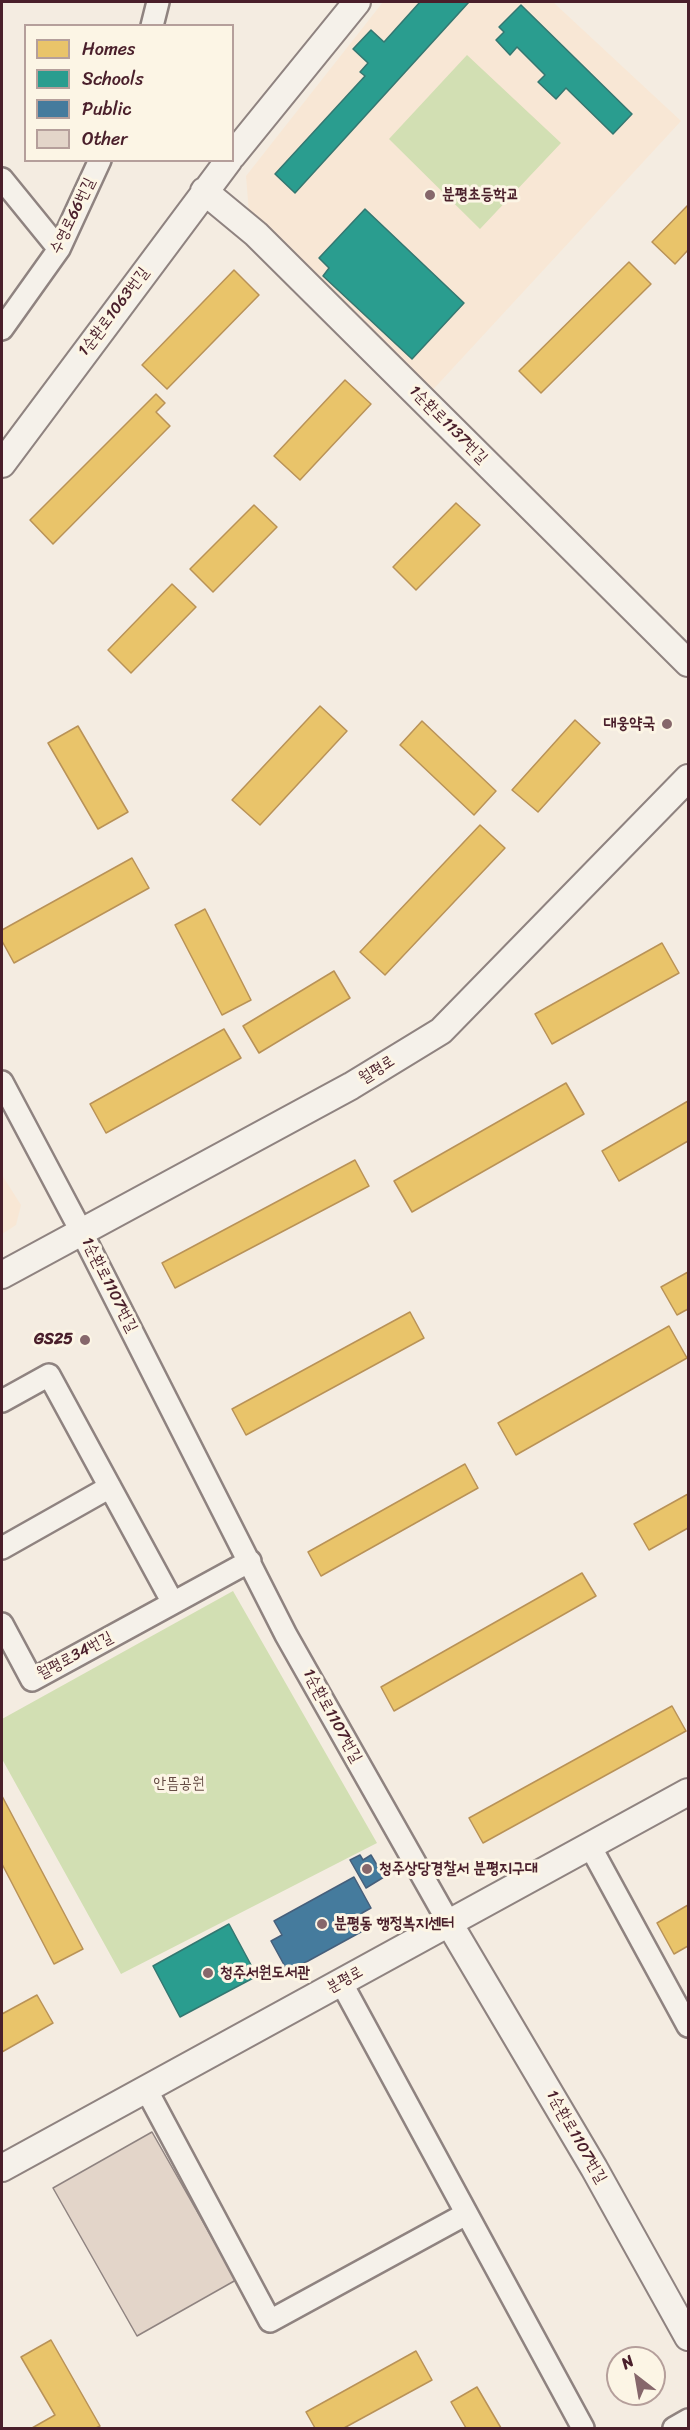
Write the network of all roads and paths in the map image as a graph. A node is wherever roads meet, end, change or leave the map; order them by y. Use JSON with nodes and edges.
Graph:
{"nodes":[{"id":1,"x":158,"y":2,"type":"edge"},
{"id":2,"x":357,"y":2,"type":"edge"},
{"id":3,"x":152,"y":24,"type":"edge"},
{"id":4,"x":234,"y":154,"type":"edge"},
{"id":5,"x":99,"y":162,"type":"edge"},
{"id":6,"x":227,"y":162,"type":"edge"},
{"id":7,"x":204,"y":191,"type":"junction"},
{"id":8,"x":5,"y":192,"type":"edge"},
{"id":9,"x":59,"y":249,"type":"junction"},
{"id":10,"x":2,"y":328,"type":"edge"},
{"id":11,"x":2,"y":464,"type":"edge"},
{"id":12,"x":688,"y":663,"type":"edge"},
{"id":13,"x":688,"y":778,"type":"edge"},
{"id":14,"x":2,"y":1082,"type":"edge"},
{"id":15,"x":81,"y":1231,"type":"junction"},
{"id":16,"x":2,"y":1275,"type":"edge"},
{"id":17,"x":2,"y":1401,"type":"edge"},
{"id":18,"x":110,"y":1487,"type":"junction"},
{"id":19,"x":2,"y":1548,"type":"edge"},
{"id":20,"x":250,"y":1561,"type":"junction"},
{"id":21,"x":173,"y":1603,"type":"junction"},
{"id":22,"x":2,"y":1624,"type":"edge"},
{"id":23,"x":688,"y":1792,"type":"edge"},
{"id":24,"x":590,"y":1846,"type":"junction"},
{"id":25,"x":448,"y":1923,"type":"junction"},
{"id":26,"x":341,"y":1982,"type":"junction"},
{"id":27,"x":688,"y":2026,"type":"edge"},
{"id":28,"x":146,"y":2089,"type":"junction"},
{"id":29,"x":2,"y":2168,"type":"edge"},
{"id":30,"x":466,"y":2214,"type":"junction"},
{"id":31,"x":688,"y":2337,"type":"edge"},
{"id":32,"x":688,"y":2420,"type":"edge"},
{"id":33,"x":583,"y":2428,"type":"edge"},
{"id":34,"x":674,"y":2428,"type":"edge"}],
"edges":[{"from":1,"to":3,"type":"street"},
{"from":2,"to":4,"type":"street"},
{"from":5,"to":9,"type":"street","name":"수영로66번길"},
{"from":6,"to":7,"type":"street","name":"1순환로1063번길"},
{"from":7,"to":11,"type":"street","name":"1순환로1063번길"},
{"from":7,"to":12,"type":"street","name":"1순환로1137번길"},
{"from":8,"to":9,"type":"street"},
{"from":9,"to":10,"type":"street","name":"수영로66번길"},
{"from":13,"to":15,"type":"street","name":"월평로"},
{"from":14,"to":15,"type":"street","name":"1순환로1107번길"},
{"from":15,"to":16,"type":"street","name":"월평로"},
{"from":15,"to":20,"type":"street","name":"1순환로1107번길"},
{"from":17,"to":18,"type":"street"},
{"from":18,"to":19,"type":"street"},
{"from":18,"to":21,"type":"street"},
{"from":20,"to":21,"type":"street","name":"월평로34번길"},
{"from":20,"to":25,"type":"street","name":"1순환로1107번길"},
{"from":21,"to":22,"type":"street","name":"월평로34번길"},
{"from":23,"to":24,"type":"street","name":"분평로"},
{"from":24,"to":25,"type":"street","name":"분평로"},
{"from":24,"to":27,"type":"street"},
{"from":25,"to":26,"type":"street","name":"분평로"},
{"from":25,"to":31,"type":"street","name":"1순환로1107번길"},
{"from":26,"to":28,"type":"street","name":"분평로"},
{"from":26,"to":30,"type":"street"},
{"from":28,"to":29,"type":"street","name":"분평로"},
{"from":28,"to":30,"type":"street"},
{"from":30,"to":33,"type":"street"},
{"from":32,"to":34,"type":"street"}]}
